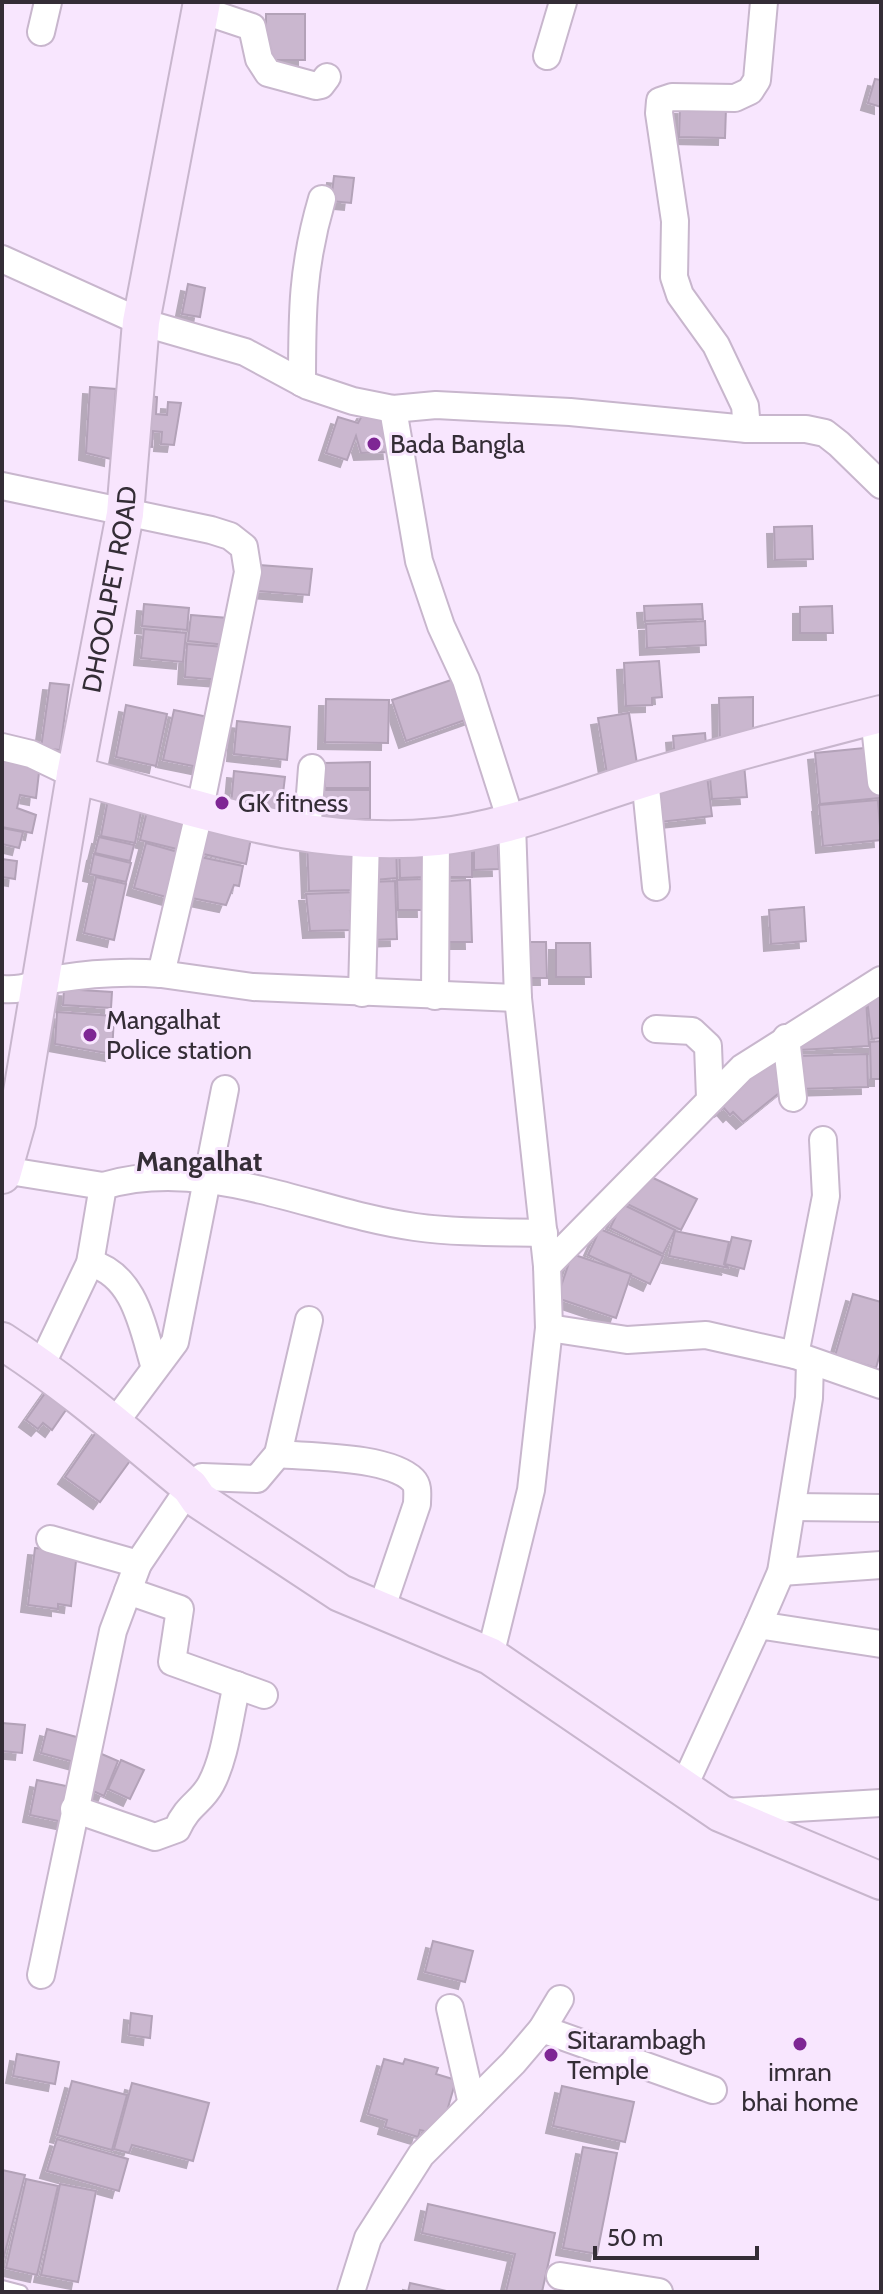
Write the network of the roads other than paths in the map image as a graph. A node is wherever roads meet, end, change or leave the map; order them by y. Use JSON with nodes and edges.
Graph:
{"nodes":[{"id":1,"x":48,"y":2,"type":"edge"},
{"id":2,"x":563,"y":2,"type":"edge"},
{"id":3,"x":764,"y":2,"type":"edge"},
{"id":4,"x":202,"y":6,"type":"edge"},
{"id":5,"x":41,"y":32,"type":"dead end"},
{"id":6,"x":547,"y":56,"type":"dead end"},
{"id":7,"x":327,"y":77,"type":"dead end"},
{"id":8,"x":322,"y":199,"type":"dead end"},
{"id":9,"x":2,"y":259,"type":"edge"},
{"id":10,"x":141,"y":322,"type":"junction"},
{"id":11,"x":302,"y":383,"type":"junction"},
{"id":12,"x":393,"y":409,"type":"junction"},
{"id":13,"x":747,"y":429,"type":"junction"},
{"id":14,"x":881,"y":485,"type":"edge"},
{"id":15,"x":2,"y":486,"type":"edge"},
{"id":16,"x":125,"y":514,"type":"junction"},
{"id":17,"x":877,"y":715,"type":"edge"},
{"id":18,"x":2,"y":747,"type":"edge"},
{"id":19,"x":312,"y":768,"type":"dead end"},
{"id":20,"x":75,"y":775,"type":"junction"},
{"id":21,"x":645,"y":778,"type":"junction"},
{"id":22,"x":881,"y":782,"type":"edge"},
{"id":23,"x":199,"y":813,"type":"junction"},
{"id":24,"x":512,"y":824,"type":"junction"},
{"id":25,"x":307,"y":833,"type":"junction"},
{"id":26,"x":436,"y":837,"type":"junction"},
{"id":27,"x":366,"y":838,"type":"junction"},
{"id":28,"x":656,"y":887,"type":"dead end"},
{"id":29,"x":161,"y":974,"type":"junction"},
{"id":30,"x":881,"y":980,"type":"edge"},
{"id":31,"x":42,"y":981,"type":"junction"},
{"id":32,"x":2,"y":989,"type":"edge"},
{"id":33,"x":362,"y":993,"type":"junction"},
{"id":34,"x":435,"y":996,"type":"junction"},
{"id":35,"x":518,"y":998,"type":"junction"},
{"id":36,"x":656,"y":1029,"type":"dead end"},
{"id":37,"x":786,"y":1038,"type":"junction"},
{"id":38,"x":225,"y":1089,"type":"dead end"},
{"id":39,"x":710,"y":1098,"type":"junction"},
{"id":40,"x":793,"y":1098,"type":"dead end"},
{"id":41,"x":10,"y":1120,"type":"edge"},
{"id":42,"x":823,"y":1140,"type":"dead end"},
{"id":43,"x":3,"y":1173,"type":"edge"},
{"id":44,"x":207,"y":1180,"type":"junction"},
{"id":45,"x":103,"y":1186,"type":"junction"},
{"id":46,"x":544,"y":1233,"type":"junction"},
{"id":47,"x":90,"y":1263,"type":"junction"},
{"id":48,"x":547,"y":1266,"type":"junction"},
{"id":49,"x":309,"y":1320,"type":"dead end"},
{"id":50,"x":549,"y":1328,"type":"junction"},
{"id":51,"x":2,"y":1341,"type":"edge"},
{"id":52,"x":803,"y":1358,"type":"junction"},
{"id":53,"x":41,"y":1366,"type":"junction"},
{"id":54,"x":155,"y":1368,"type":"junction"},
{"id":55,"x":881,"y":1385,"type":"edge"},
{"id":56,"x":113,"y":1425,"type":"junction"},
{"id":57,"x":278,"y":1454,"type":"junction"},
{"id":58,"x":190,"y":1487,"type":"junction"},
{"id":59,"x":793,"y":1507,"type":"junction"},
{"id":60,"x":881,"y":1508,"type":"edge"},
{"id":61,"x":50,"y":1539,"type":"dead end"},
{"id":62,"x":138,"y":1564,"type":"junction"},
{"id":63,"x":881,"y":1565,"type":"edge"},
{"id":64,"x":781,"y":1572,"type":"junction"},
{"id":65,"x":128,"y":1591,"type":"junction"},
{"id":66,"x":381,"y":1610,"type":"junction"},
{"id":67,"x":758,"y":1625,"type":"junction"},
{"id":68,"x":881,"y":1644,"type":"edge"},
{"id":69,"x":490,"y":1656,"type":"junction"},
{"id":70,"x":237,"y":1685,"type":"junction"},
{"id":71,"x":264,"y":1695,"type":"dead end"},
{"id":72,"x":684,"y":1786,"type":"junction"},
{"id":73,"x":881,"y":1803,"type":"edge"},
{"id":74,"x":74,"y":1809,"type":"junction"},
{"id":75,"x":720,"y":1813,"type":"junction"},
{"id":76,"x":881,"y":1881,"type":"edge"},
{"id":77,"x":41,"y":1975,"type":"dead end"},
{"id":78,"x":560,"y":1999,"type":"dead end"},
{"id":79,"x":450,"y":2008,"type":"dead end"},
{"id":80,"x":542,"y":2029,"type":"junction"},
{"id":81,"x":713,"y":2090,"type":"dead end"},
{"id":82,"x":472,"y":2104,"type":"junction"},
{"id":83,"x":560,"y":2276,"type":"dead end"},
{"id":84,"x":2,"y":2287,"type":"edge"},
{"id":85,"x":21,"y":2292,"type":"edge"},
{"id":86,"x":351,"y":2292,"type":"edge"},
{"id":87,"x":659,"y":2292,"type":"edge"}],
"edges":[{"from":1,"to":5,"type":"street"},
{"from":2,"to":6,"type":"street"},
{"from":3,"to":13,"type":"street"},
{"from":4,"to":7,"type":"street"},
{"from":4,"to":10,"type":"street","name":"DHOOLPET ROAD"},
{"from":8,"to":11,"type":"street"},
{"from":9,"to":10,"type":"street"},
{"from":10,"to":11,"type":"street"},
{"from":10,"to":16,"type":"street","name":"DHOOLPET ROAD"},
{"from":11,"to":12,"type":"street"},
{"from":12,"to":13,"type":"street"},
{"from":12,"to":24,"type":"street"},
{"from":13,"to":14,"type":"street"},
{"from":15,"to":16,"type":"street"},
{"from":16,"to":20,"type":"street","name":"DHOOLPET ROAD"},
{"from":16,"to":23,"type":"street"},
{"from":17,"to":21,"type":"street"},
{"from":17,"to":22,"type":"street"},
{"from":18,"to":20,"type":"street"},
{"from":19,"to":25,"type":"street"},
{"from":20,"to":23,"type":"street"},
{"from":20,"to":31,"type":"street","name":"DHOOLPET ROAD"},
{"from":21,"to":24,"type":"street"},
{"from":21,"to":28,"type":"street"},
{"from":23,"to":25,"type":"street"},
{"from":23,"to":29,"type":"street"},
{"from":24,"to":26,"type":"street"},
{"from":24,"to":35,"type":"street"},
{"from":25,"to":27,"type":"street"},
{"from":26,"to":27,"type":"street"},
{"from":26,"to":34,"type":"street"},
{"from":27,"to":33,"type":"street"},
{"from":29,"to":31,"type":"street"},
{"from":29,"to":33,"type":"street"},
{"from":30,"to":37,"type":"street"},
{"from":31,"to":32,"type":"street"},
{"from":31,"to":41,"type":"street","name":"DHOOLPET ROAD"},
{"from":33,"to":34,"type":"street"},
{"from":34,"to":35,"type":"street"},
{"from":35,"to":46,"type":"street"},
{"from":36,"to":39,"type":"street"},
{"from":37,"to":39,"type":"street"},
{"from":37,"to":40,"type":"street"},
{"from":38,"to":44,"type":"street"},
{"from":39,"to":48,"type":"street"},
{"from":41,"to":43,"type":"street","name":"DHOOLPET ROAD"},
{"from":42,"to":52,"type":"street"},
{"from":43,"to":45,"type":"street"},
{"from":44,"to":45,"type":"street"},
{"from":44,"to":46,"type":"street"},
{"from":44,"to":54,"type":"street"},
{"from":45,"to":47,"type":"street"},
{"from":46,"to":48,"type":"street"},
{"from":47,"to":53,"type":"street"},
{"from":47,"to":54,"type":"street"},
{"from":48,"to":50,"type":"street"},
{"from":49,"to":57,"type":"street"},
{"from":50,"to":52,"type":"street"},
{"from":50,"to":69,"type":"street"},
{"from":51,"to":53,"type":"street"},
{"from":52,"to":55,"type":"street"},
{"from":52,"to":59,"type":"street"},
{"from":53,"to":56,"type":"street"},
{"from":54,"to":56,"type":"street"},
{"from":56,"to":58,"type":"street"},
{"from":57,"to":58,"type":"street"},
{"from":57,"to":66,"type":"street"},
{"from":58,"to":62,"type":"street"},
{"from":58,"to":66,"type":"street"},
{"from":59,"to":60,"type":"street"},
{"from":59,"to":64,"type":"street"},
{"from":61,"to":62,"type":"street"},
{"from":62,"to":65,"type":"street"},
{"from":63,"to":64,"type":"street"},
{"from":64,"to":67,"type":"street"},
{"from":65,"to":70,"type":"street"},
{"from":65,"to":74,"type":"street"},
{"from":66,"to":69,"type":"street"},
{"from":67,"to":68,"type":"street"},
{"from":67,"to":72,"type":"street"},
{"from":69,"to":72,"type":"street"},
{"from":70,"to":71,"type":"street"},
{"from":70,"to":74,"type":"street"},
{"from":72,"to":75,"type":"street"},
{"from":73,"to":75,"type":"street"},
{"from":74,"to":77,"type":"street"},
{"from":75,"to":76,"type":"street"},
{"from":78,"to":80,"type":"street"},
{"from":79,"to":82,"type":"street"},
{"from":80,"to":81,"type":"street"},
{"from":80,"to":82,"type":"street"},
{"from":82,"to":86,"type":"street"},
{"from":83,"to":87,"type":"street"},
{"from":84,"to":85,"type":"lane"}]}
